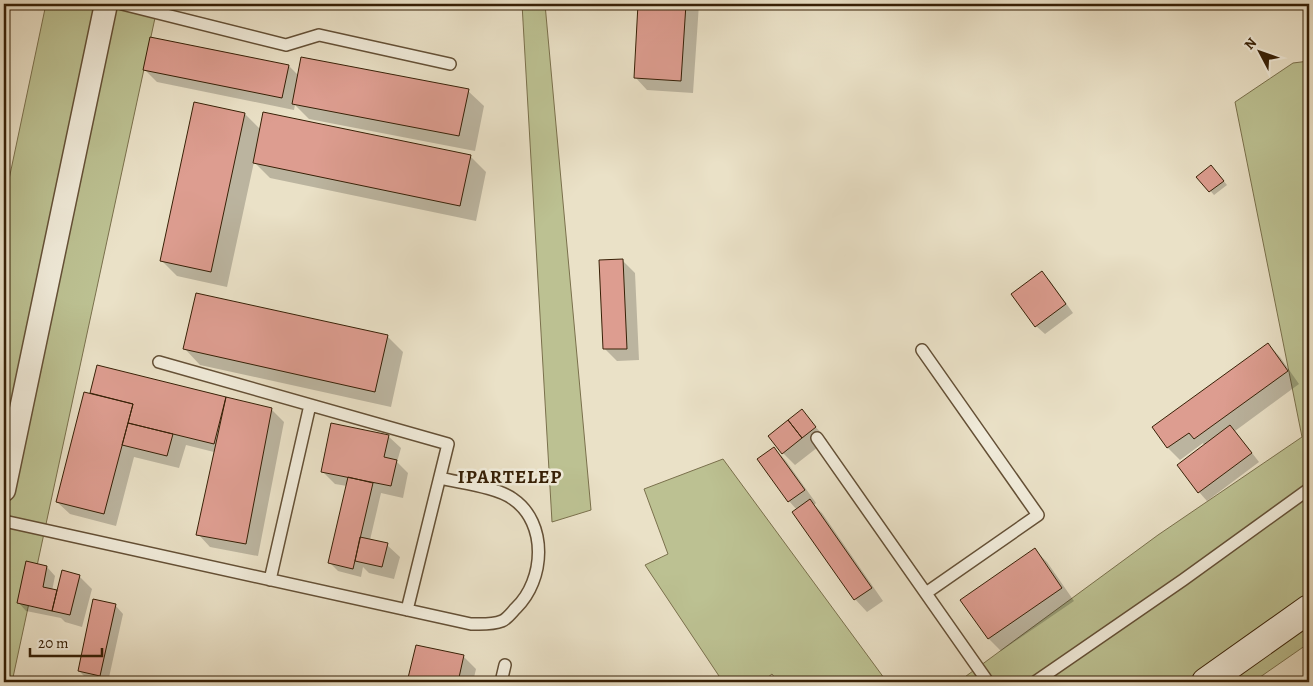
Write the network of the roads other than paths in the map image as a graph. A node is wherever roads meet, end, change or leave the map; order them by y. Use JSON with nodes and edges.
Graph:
{"nodes":[{"id":1,"x":106,"y":4,"type":"edge"},
{"id":2,"x":122,"y":4,"type":"edge"},
{"id":3,"x":450,"y":64,"type":"dead end"},
{"id":4,"x":922,"y":350,"type":"dead end"},
{"id":5,"x":159,"y":362,"type":"dead end"},
{"id":6,"x":310,"y":405,"type":"junction"},
{"id":7,"x":817,"y":438,"type":"dead end"},
{"id":8,"x":440,"y":478,"type":"junction"},
{"id":9,"x":1309,"y":489,"type":"edge"},
{"id":10,"x":4,"y":490,"type":"edge"},
{"id":11,"x":4,"y":521,"type":"edge"},
{"id":12,"x":270,"y":580,"type":"junction"},
{"id":13,"x":926,"y":593,"type":"junction"},
{"id":14,"x":1309,"y":609,"type":"edge"},
{"id":15,"x":407,"y":610,"type":"junction"},
{"id":16,"x":506,"y":665,"type":"dead end"},
{"id":17,"x":501,"y":682,"type":"edge"},
{"id":18,"x":988,"y":682,"type":"edge"},
{"id":19,"x":1035,"y":682,"type":"edge"},
{"id":20,"x":1206,"y":682,"type":"edge"}],
"edges":[{"from":1,"to":10,"type":"street"},
{"from":2,"to":3,"type":"lane"},
{"from":4,"to":13,"type":"lane"},
{"from":5,"to":6,"type":"lane"},
{"from":6,"to":8,"type":"lane"},
{"from":6,"to":12,"type":"lane"},
{"from":7,"to":13,"type":"lane"},
{"from":8,"to":15,"type":"lane"},
{"from":8,"to":15,"type":"lane"},
{"from":9,"to":19,"type":"lane"},
{"from":11,"to":12,"type":"lane"},
{"from":12,"to":15,"type":"lane"},
{"from":13,"to":18,"type":"lane"},
{"from":14,"to":20,"type":"street"},
{"from":16,"to":17,"type":"lane"}]}
